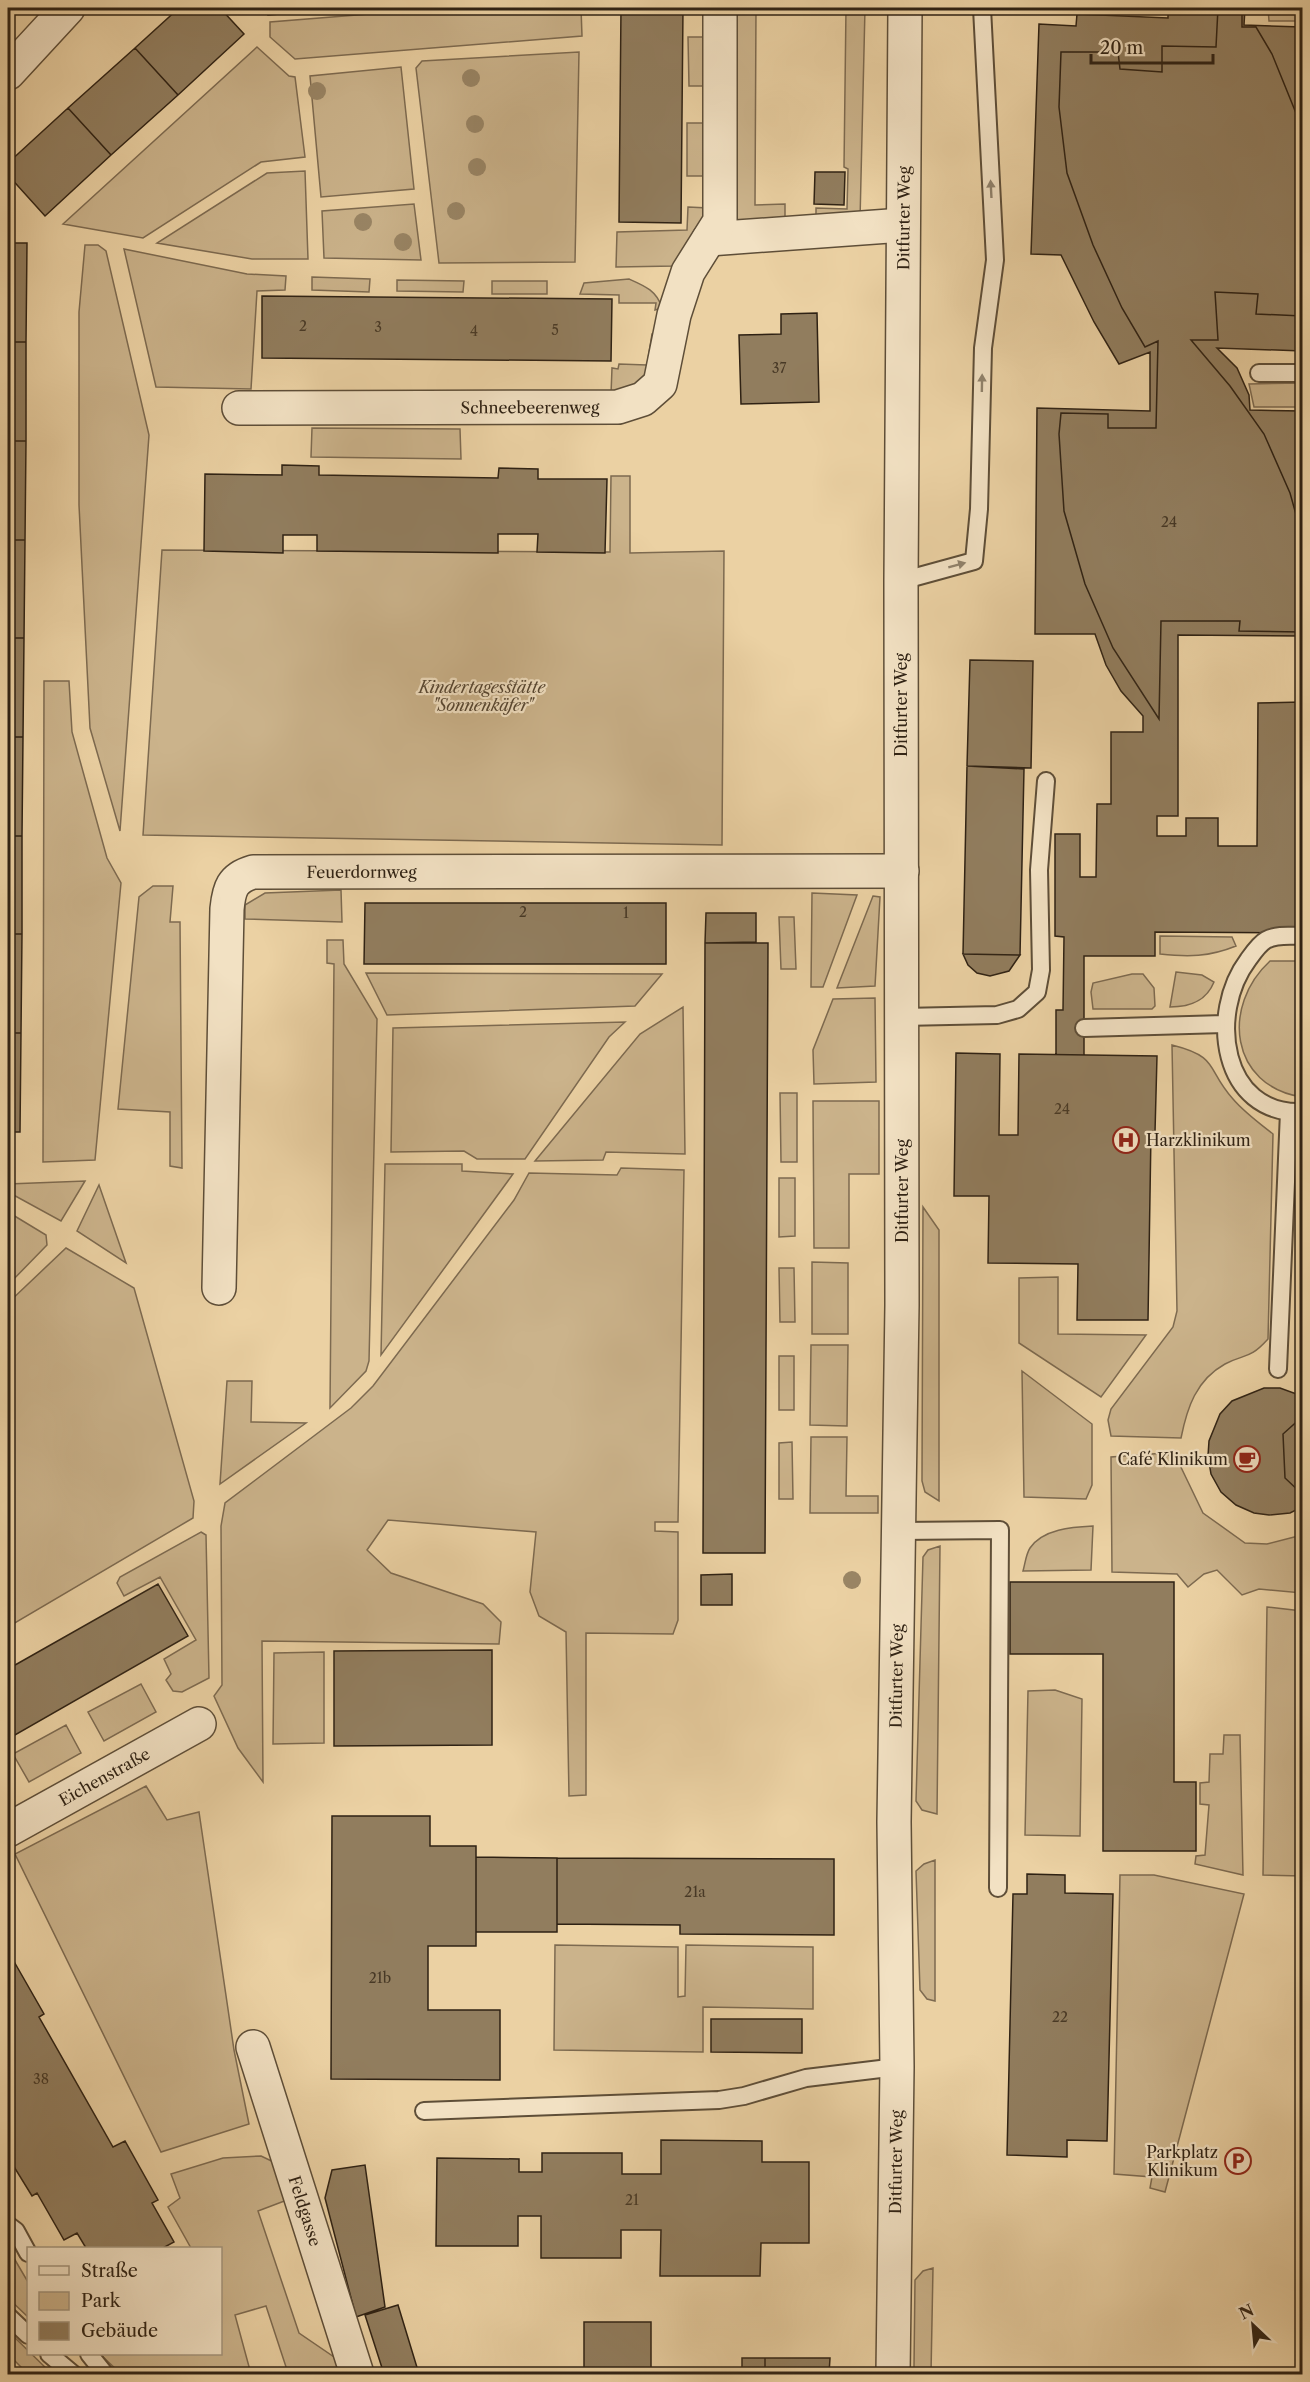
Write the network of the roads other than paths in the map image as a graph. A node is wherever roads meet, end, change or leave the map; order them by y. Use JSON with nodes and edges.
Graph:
{"nodes":[{"id":1,"x":68,"y":8,"type":"edge"},
{"id":2,"x":720,"y":8,"type":"edge"},
{"id":3,"x":905,"y":8,"type":"edge"},
{"id":4,"x":982,"y":8,"type":"edge"},
{"id":5,"x":8,"y":74,"type":"edge"},
{"id":6,"x":903,"y":225,"type":"junction"},
{"id":7,"x":709,"y":239,"type":"junction"},
{"id":8,"x":1259,"y":373,"type":"dead end"},
{"id":9,"x":1302,"y":373,"type":"edge"},
{"id":10,"x":239,"y":408,"type":"dead end"},
{"id":11,"x":901,"y":580,"type":"junction"},
{"id":12,"x":1046,"y":782,"type":"dead end"},
{"id":13,"x":902,"y":871,"type":"junction"},
{"id":14,"x":1302,"y":936,"type":"edge"},
{"id":15,"x":902,"y":1017,"type":"junction"},
{"id":16,"x":1224,"y":1024,"type":"junction"},
{"id":17,"x":1084,"y":1028,"type":"dead end"},
{"id":18,"x":1296,"y":1112,"type":"edge"},
{"id":19,"x":219,"y":1288,"type":"dead end"},
{"id":20,"x":1278,"y":1369,"type":"dead end"},
{"id":21,"x":900,"y":1531,"type":"junction"},
{"id":22,"x":199,"y":1724,"type":"dead end"},
{"id":23,"x":8,"y":1830,"type":"edge"},
{"id":24,"x":998,"y":1888,"type":"dead end"},
{"id":25,"x":253,"y":2047,"type":"dead end"},
{"id":26,"x":897,"y":2067,"type":"junction"},
{"id":27,"x":424,"y":2111,"type":"dead end"},
{"id":28,"x":8,"y":2225,"type":"edge"},
{"id":29,"x":27,"y":2251,"type":"edge"},
{"id":30,"x":8,"y":2316,"type":"edge"},
{"id":31,"x":27,"y":2334,"type":"edge"},
{"id":32,"x":50,"y":2355,"type":"edge"},
{"id":33,"x":90,"y":2355,"type":"edge"},
{"id":34,"x":73,"y":2374,"type":"edge"},
{"id":35,"x":105,"y":2374,"type":"edge"},
{"id":36,"x":357,"y":2374,"type":"edge"},
{"id":37,"x":893,"y":2374,"type":"edge"}],
"edges":[{"from":1,"to":5,"type":"street"},
{"from":2,"to":7,"type":"street","name":"Schneebeerenweg"},
{"from":3,"to":6,"type":"street","name":"Ditfurter Weg"},
{"from":11,"to":4,"type":"lane","one_way":true},
{"from":6,"to":7,"type":"street"},
{"from":6,"to":11,"type":"street","name":"Ditfurter Weg"},
{"from":7,"to":10,"type":"street","name":"Schneebeerenweg"},
{"from":8,"to":9,"type":"lane"},
{"from":11,"to":13,"type":"street","name":"Ditfurter Weg"},
{"from":12,"to":15,"type":"lane"},
{"from":13,"to":15,"type":"street","name":"Ditfurter Weg"},
{"from":13,"to":19,"type":"street","name":"Feuerdornweg"},
{"from":14,"to":16,"type":"lane"},
{"from":15,"to":21,"type":"street","name":"Ditfurter Weg"},
{"from":16,"to":17,"type":"lane"},
{"from":16,"to":18,"type":"lane"},
{"from":18,"to":20,"type":"lane"},
{"from":21,"to":24,"type":"lane"},
{"from":21,"to":26,"type":"street","name":"Ditfurter Weg"},
{"from":22,"to":23,"type":"street","name":"Eichenstraße"},
{"from":25,"to":36,"type":"street","name":"Feldgasse"},
{"from":26,"to":27,"type":"lane"},
{"from":26,"to":37,"type":"street","name":"Ditfurter Weg"},
{"from":28,"to":29,"type":"lane"},
{"from":30,"to":31,"type":"lane"},
{"from":32,"to":34,"type":"lane"},
{"from":33,"to":35,"type":"lane"}]}
